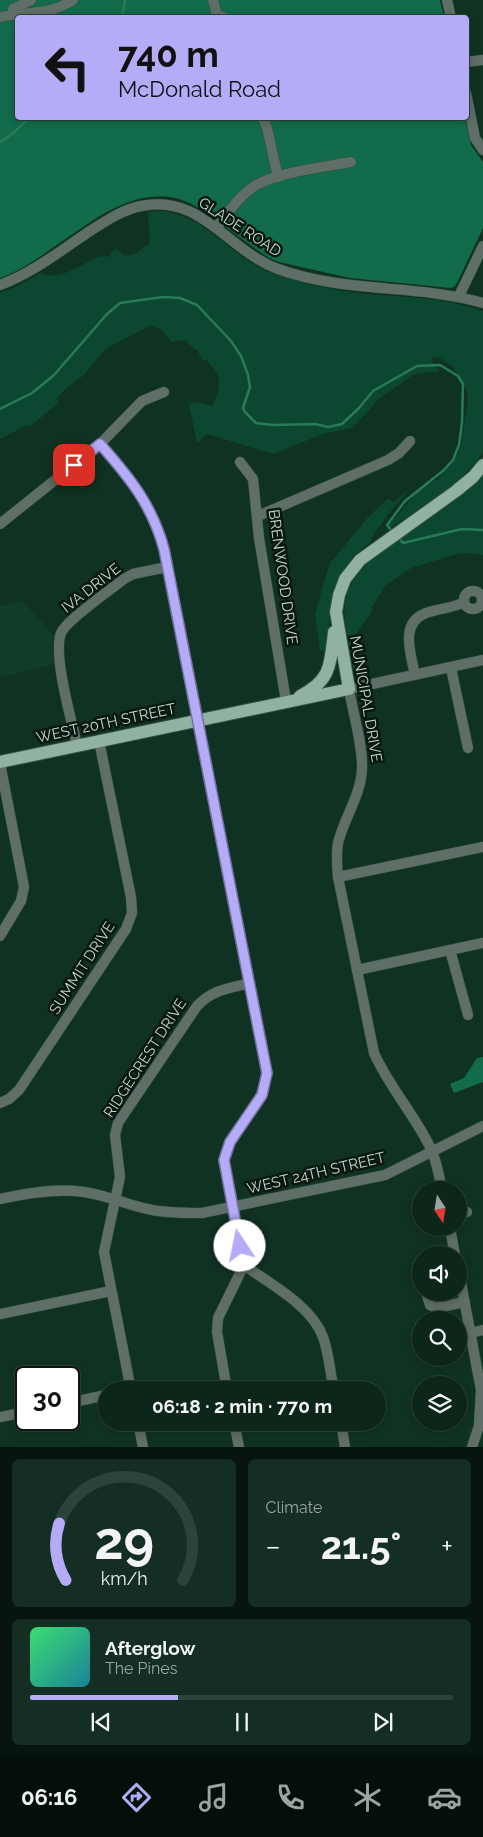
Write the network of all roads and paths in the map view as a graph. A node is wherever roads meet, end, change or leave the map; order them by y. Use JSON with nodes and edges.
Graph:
{"nodes":[{"id":1,"x":31,"y":0,"type":"edge"},
{"id":2,"x":74,"y":0,"type":"edge"},
{"id":3,"x":213,"y":0,"type":"edge"},
{"id":4,"x":447,"y":0,"type":"edge"},
{"id":5,"x":13,"y":14,"type":"junction"},
{"id":6,"x":217,"y":15,"type":"edge"},
{"id":7,"x":450,"y":15,"type":"edge"},
{"id":8,"x":0,"y":17,"type":"edge"},
{"id":9,"x":483,"y":60,"type":"edge"},
{"id":10,"x":469,"y":62,"type":"edge"},
{"id":11,"x":469,"y":107,"type":"edge"},
{"id":12,"x":264,"y":120,"type":"edge"},
{"id":13,"x":483,"y":150,"type":"edge"},
{"id":14,"x":351,"y":162,"type":"dead end"},
{"id":15,"x":278,"y":177,"type":"junction"},
{"id":16,"x":216,"y":228,"type":"junction"},
{"id":17,"x":483,"y":246,"type":"edge"},
{"id":18,"x":0,"y":286,"type":"edge"},
{"id":19,"x":460,"y":296,"type":"junction"},
{"id":20,"x":483,"y":303,"type":"edge"},
{"id":21,"x":164,"y":392,"type":"dead end"},
{"id":22,"x":410,"y":441,"type":"dead end"},
{"id":23,"x":100,"y":444,"type":"junction"},
{"id":24,"x":240,"y":462,"type":"dead end"},
{"id":25,"x":483,"y":465,"type":"edge"},
{"id":26,"x":258,"y":516,"type":"junction"},
{"id":27,"x":0,"y":524,"type":"edge"},
{"id":28,"x":167,"y":567,"type":"junction"},
{"id":29,"x":463,"y":603,"type":"dead end"},
{"id":30,"x":336,"y":612,"type":"junction"},
{"id":31,"x":483,"y":660,"type":"edge"},
{"id":32,"x":451,"y":668,"type":"junction"},
{"id":33,"x":416,"y":675,"type":"junction"},
{"id":34,"x":349,"y":689,"type":"junction"},
{"id":35,"x":290,"y":700,"type":"junction"},
{"id":36,"x":197,"y":720,"type":"junction"},
{"id":37,"x":99,"y":741,"type":"junction"},
{"id":38,"x":76,"y":745,"type":"junction"},
{"id":39,"x":468,"y":748,"type":"dead end"},
{"id":40,"x":0,"y":762,"type":"edge"},
{"id":41,"x":483,"y":846,"type":"edge"},
{"id":42,"x":338,"y":878,"type":"junction"},
{"id":43,"x":0,"y":936,"type":"edge"},
{"id":44,"x":483,"y":943,"type":"edge"},
{"id":45,"x":450,"y":950,"type":"junction"},
{"id":46,"x":356,"y":970,"type":"junction"},
{"id":47,"x":250,"y":983,"type":"junction"},
{"id":48,"x":468,"y":1015,"type":"dead end"},
{"id":49,"x":0,"y":1104,"type":"edge"},
{"id":50,"x":483,"y":1126,"type":"edge"},
{"id":51,"x":432,"y":1152,"type":"junction"},
{"id":52,"x":440,"y":1181,"type":"edge"},
{"id":53,"x":0,"y":1199,"type":"edge"},
{"id":54,"x":115,"y":1200,"type":"junction"},
{"id":55,"x":232,"y":1208,"type":"junction"},
{"id":56,"x":244,"y":1265,"type":"junction"},
{"id":57,"x":111,"y":1291,"type":"junction"},
{"id":58,"x":429,"y":1301,"type":"edge"},
{"id":59,"x":464,"y":1302,"type":"joint"},
{"id":60,"x":0,"y":1314,"type":"edge"},
{"id":61,"x":483,"y":1330,"type":"edge"},
{"id":62,"x":470,"y":1333,"type":"junction"},
{"id":63,"x":129,"y":1381,"type":"edge"},
{"id":64,"x":226,"y":1381,"type":"edge"},
{"id":65,"x":332,"y":1381,"type":"edge"},
{"id":66,"x":98,"y":1398,"type":"edge"},
{"id":67,"x":80,"y":1401,"type":"edge"},
{"id":68,"x":15,"y":1415,"type":"edge"},
{"id":69,"x":0,"y":1418,"type":"edge"},
{"id":70,"x":481,"y":1426,"type":"edge"},
{"id":71,"x":140,"y":1431,"type":"edge"},
{"id":72,"x":236,"y":1431,"type":"edge"},
{"id":73,"x":342,"y":1431,"type":"edge"},
{"id":74,"x":143,"y":1447,"type":"edge"},
{"id":75,"x":239,"y":1447,"type":"edge"},
{"id":76,"x":345,"y":1447,"type":"edge"},
{"id":77,"x":472,"y":1447,"type":"edge"}],
"edges":[{"from":1,"to":5,"type":"street"},
{"from":2,"to":5,"type":"street"},
{"from":3,"to":6,"type":"street"},
{"from":4,"to":7,"type":"street"},
{"from":5,"to":8,"type":"street"},
{"from":9,"to":10,"type":"street"},
{"from":11,"to":13,"type":"street"},
{"from":12,"to":15,"type":"street"},
{"from":14,"to":15,"type":"street"},
{"from":15,"to":16,"type":"street"},
{"from":16,"to":18,"type":"street","name":"GLADE ROAD"},
{"from":16,"to":19,"type":"street","name":"GLADE ROAD"},
{"from":17,"to":19,"type":"street"},
{"from":19,"to":20,"type":"street","name":"GLADE ROAD"},
{"from":21,"to":23,"type":"street"},
{"from":22,"to":26,"type":"street"},
{"from":23,"to":27,"type":"street"},
{"from":23,"to":28,"type":"street"},
{"from":24,"to":26,"type":"street","name":"BRENWOOD DRIVE"},
{"from":25,"to":30,"type":"main road","name":"MUNICIPAL DRIVE"},
{"from":26,"to":35,"type":"street","name":"BRENWOOD DRIVE"},
{"from":28,"to":36,"type":"street"},
{"from":28,"to":38,"type":"street","name":"IVA DRIVE"},
{"from":29,"to":33,"type":"street"},
{"from":30,"to":34,"type":"main road","name":"MUNICIPAL DRIVE"},
{"from":30,"to":35,"type":"main road"},
{"from":31,"to":32,"type":"street","name":"WEST 20TH STREET"},
{"from":32,"to":33,"type":"street","name":"WEST 20TH STREET"},
{"from":32,"to":39,"type":"street"},
{"from":33,"to":34,"type":"street","name":"WEST 20TH STREET"},
{"from":34,"to":35,"type":"main road","name":"WEST 20TH STREET"},
{"from":34,"to":42,"type":"street","name":"MUNICIPAL DRIVE"},
{"from":35,"to":36,"type":"main road","name":"WEST 20TH STREET"},
{"from":36,"to":37,"type":"main road","name":"WEST 20TH STREET"},
{"from":36,"to":47,"type":"street"},
{"from":37,"to":38,"type":"main road","name":"WEST 20TH STREET"},
{"from":37,"to":49,"type":"street","name":"SUMMIT DRIVE"},
{"from":38,"to":40,"type":"main road","name":"WEST 20TH STREET"},
{"from":40,"to":43,"type":"street"},
{"from":41,"to":42,"type":"street"},
{"from":42,"to":46,"type":"street","name":"MUNICIPAL DRIVE"},
{"from":44,"to":45,"type":"street"},
{"from":45,"to":46,"type":"street"},
{"from":45,"to":48,"type":"street"},
{"from":46,"to":51,"type":"street","name":"MUNICIPAL DRIVE"},
{"from":47,"to":54,"type":"street","name":"RIDGECREST DRIVE"},
{"from":47,"to":55,"type":"street"},
{"from":50,"to":51,"type":"street","name":"WEST 24TH STREET"},
{"from":51,"to":52,"type":"street","name":"MUNICIPAL DRIVE"},
{"from":51,"to":55,"type":"street","name":"WEST 24TH STREET"},
{"from":53,"to":54,"type":"street","name":"WEST 24TH STREET"},
{"from":54,"to":55,"type":"street","name":"WEST 24TH STREET"},
{"from":54,"to":57,"type":"street","name":"RIDGECREST DRIVE"},
{"from":55,"to":56,"type":"street"},
{"from":56,"to":64,"type":"street"},
{"from":56,"to":65,"type":"street"},
{"from":57,"to":60,"type":"street"},
{"from":57,"to":63,"type":"street","name":"RIDGECREST DRIVE"},
{"from":58,"to":59,"type":"street"},
{"from":59,"to":62,"type":"street"},
{"from":61,"to":62,"type":"street"},
{"from":62,"to":70,"type":"street"},
{"from":66,"to":67,"type":"street"},
{"from":68,"to":69,"type":"street"},
{"from":70,"to":77,"type":"street"},
{"from":71,"to":74,"type":"street"},
{"from":72,"to":75,"type":"street"},
{"from":73,"to":76,"type":"street"}]}
